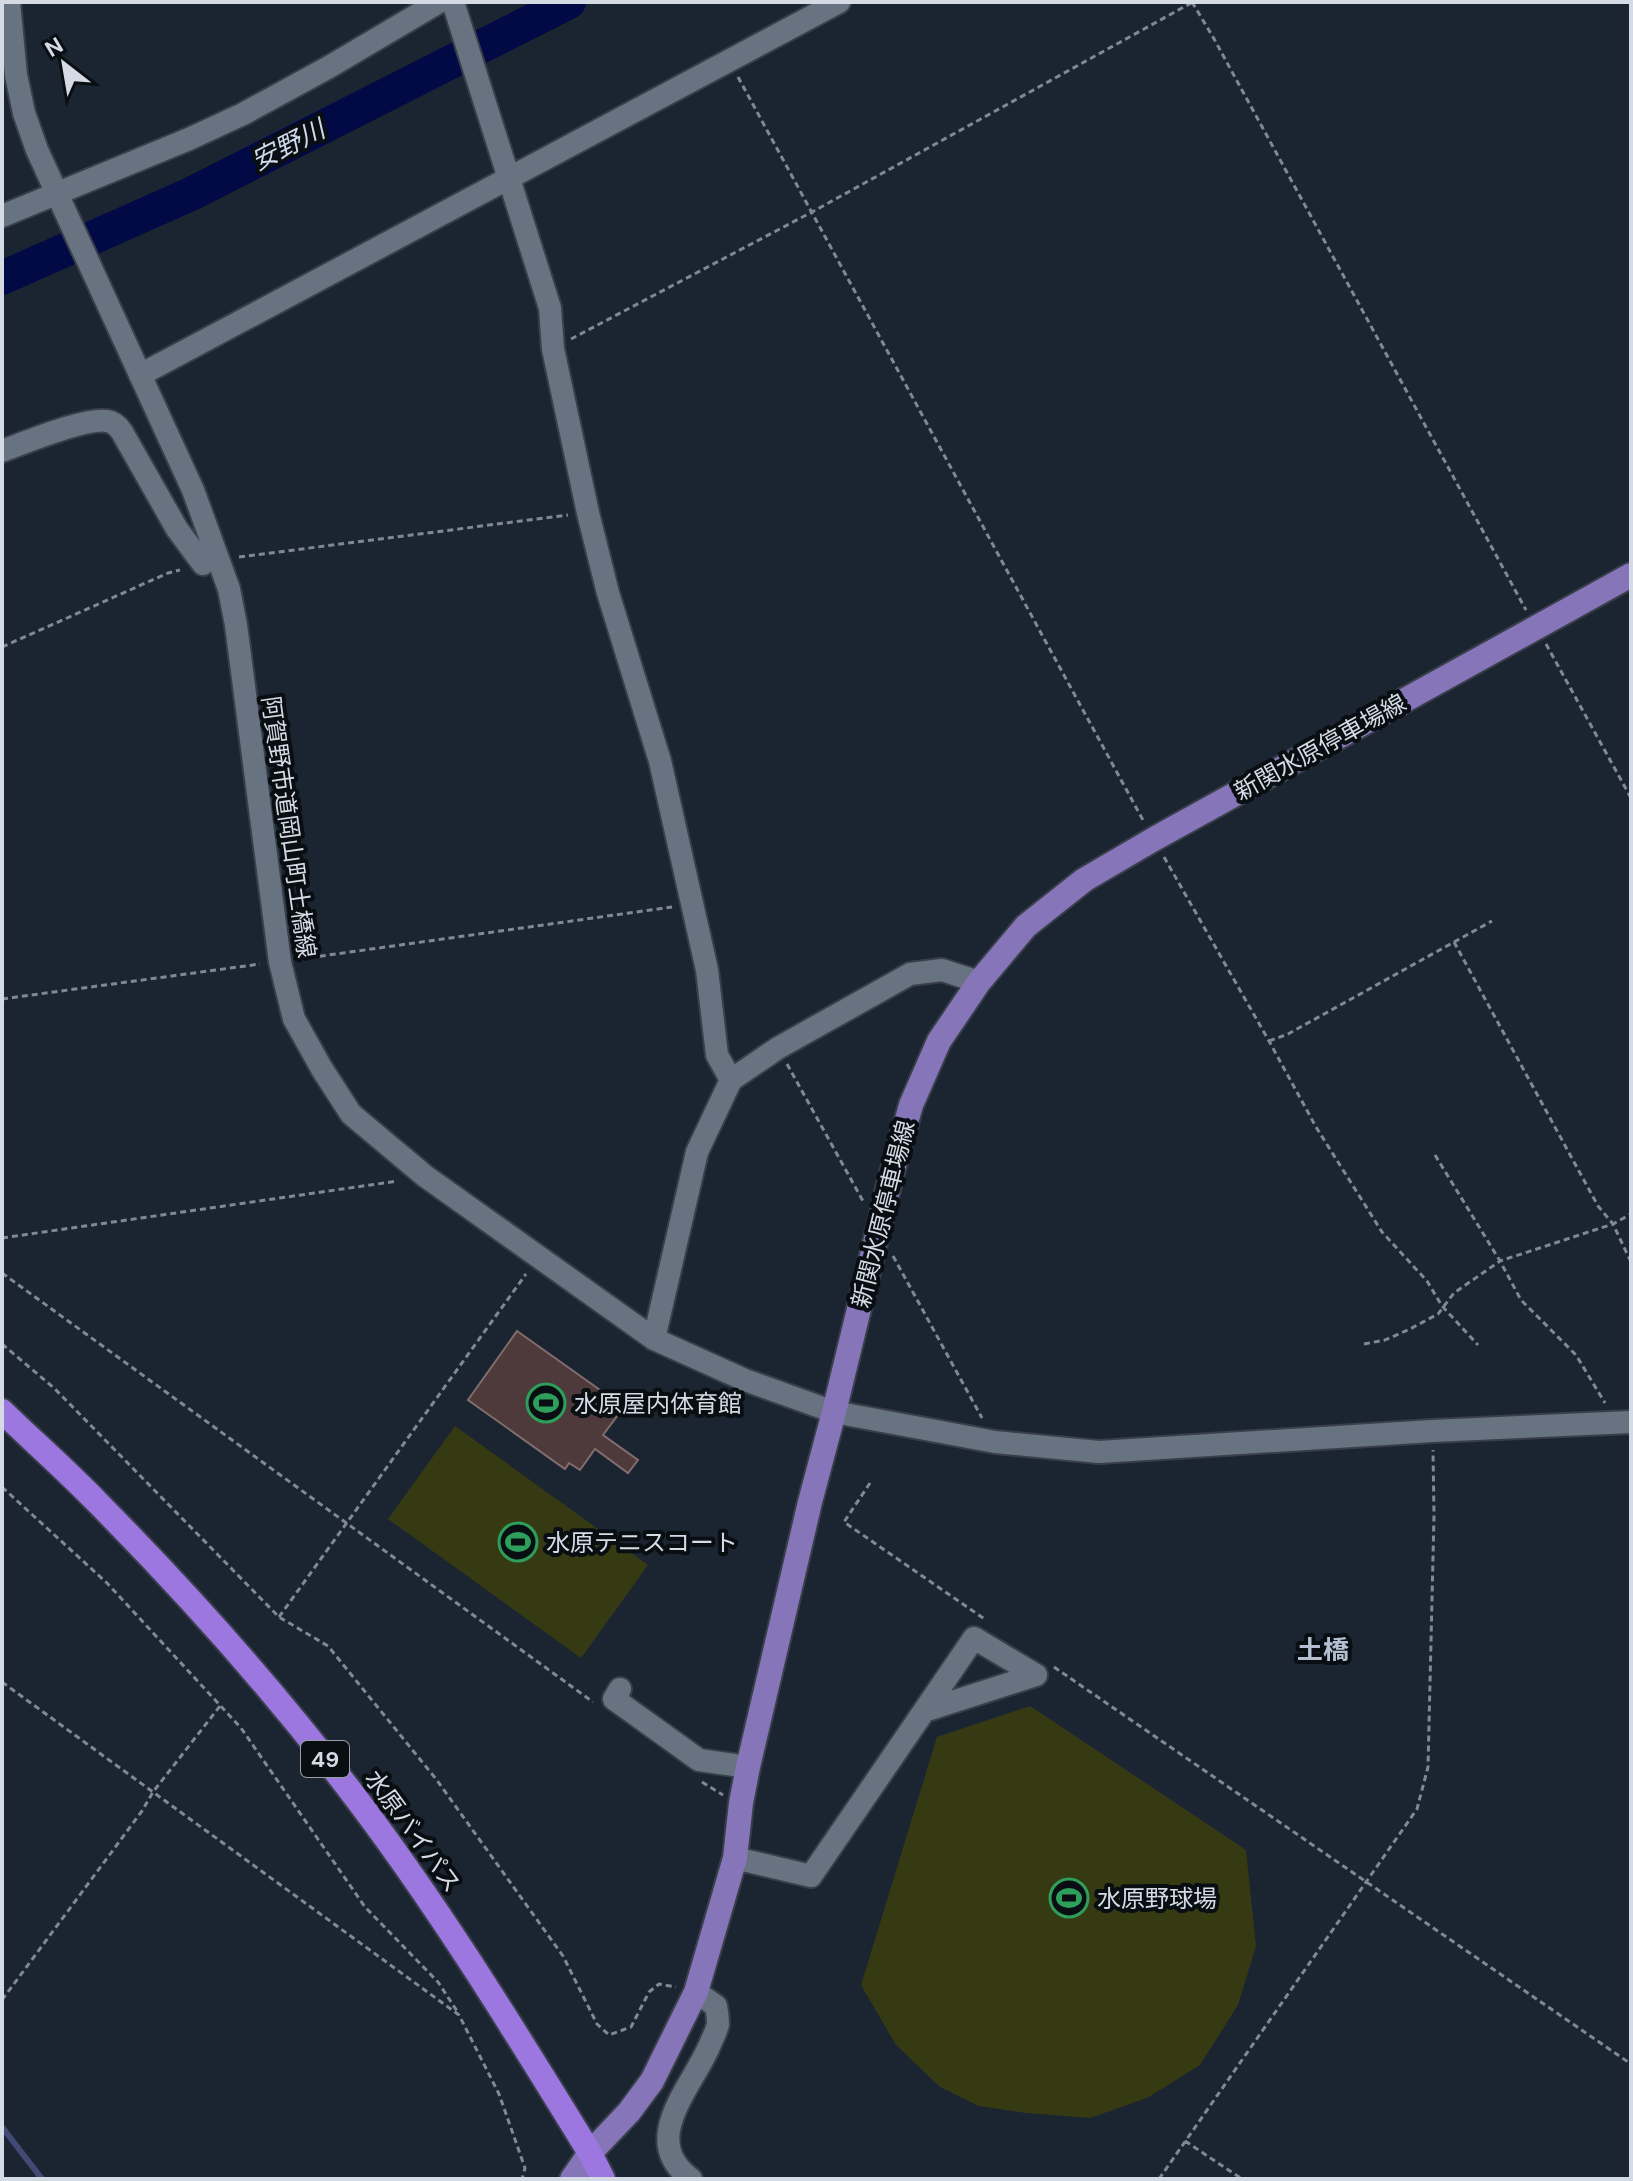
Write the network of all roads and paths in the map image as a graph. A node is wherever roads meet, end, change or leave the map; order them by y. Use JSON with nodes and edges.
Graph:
{"nodes":[{"id":1,"x":9,"y":2,"type":"edge"},
{"id":2,"x":839,"y":2,"type":"edge"},
{"id":3,"x":1192,"y":2,"type":"edge"},
{"id":4,"x":449,"y":4,"type":"edge"},
{"id":5,"x":729,"y":60,"type":"junction"},
{"id":6,"x":509,"y":174,"type":"junction"},
{"id":7,"x":58,"y":195,"type":"junction"},
{"id":8,"x":812,"y":212,"type":"junction"},
{"id":9,"x":2,"y":216,"type":"edge"},
{"id":10,"x":553,"y":349,"type":"junction"},
{"id":11,"x":140,"y":375,"type":"junction"},
{"id":12,"x":2,"y":451,"type":"edge"},
{"id":13,"x":588,"y":513,"type":"junction"},
{"id":14,"x":210,"y":562,"type":"junction"},
{"id":15,"x":1631,"y":575,"type":"edge"},
{"id":16,"x":1537,"y":627,"type":"junction"},
{"id":17,"x":2,"y":647,"type":"edge"},
{"id":18,"x":1631,"y":798,"type":"edge"},
{"id":19,"x":1154,"y":839,"type":"junction"},
{"id":20,"x":692,"y":904,"type":"junction"},
{"id":21,"x":1492,"y":921,"type":"dead end"},
{"id":22,"x":1454,"y":942,"type":"junction"},
{"id":23,"x":280,"y":962,"type":"junction"},
{"id":24,"x":979,"y":982,"type":"junction"},
{"id":25,"x":2,"y":999,"type":"edge"},
{"id":26,"x":1269,"y":1041,"type":"junction"},
{"id":27,"x":731,"y":1080,"type":"junction"},
{"id":28,"x":1435,"y":1155,"type":"dead end"},
{"id":29,"x":425,"y":1176,"type":"junction"},
{"id":30,"x":1631,"y":1214,"type":"edge"},
{"id":31,"x":1613,"y":1224,"type":"junction"},
{"id":32,"x":2,"y":1238,"type":"edge"},
{"id":33,"x":538,"y":1258,"type":"junction"},
{"id":34,"x":1500,"y":1261,"type":"junction"},
{"id":35,"x":1631,"y":1262,"type":"edge"},
{"id":36,"x":2,"y":1273,"type":"edge"},
{"id":37,"x":1442,"y":1306,"type":"junction"},
{"id":38,"x":654,"y":1339,"type":"junction"},
{"id":39,"x":2,"y":1344,"type":"edge"},
{"id":40,"x":1364,"y":1344,"type":"dead end"},
{"id":41,"x":1478,"y":1345,"type":"dead end"},
{"id":42,"x":2,"y":1411,"type":"edge"},
{"id":43,"x":834,"y":1412,"type":"junction"},
{"id":44,"x":1624,"y":1422,"type":"edge"},
{"id":45,"x":1432,"y":1431,"type":"junction"},
{"id":46,"x":870,"y":1483,"type":"dead end"},
{"id":47,"x":2,"y":1487,"type":"edge"},
{"id":48,"x":346,"y":1524,"type":"junction"},
{"id":49,"x":279,"y":1617,"type":"junction"},
{"id":50,"x":988,"y":1622,"type":"dead end"},
{"id":51,"x":1054,"y":1667,"type":"dead end"},
{"id":52,"x":2,"y":1682,"type":"edge"},
{"id":53,"x":620,"y":1689,"type":"dead end"},
{"id":54,"x":220,"y":1706,"type":"junction"},
{"id":55,"x":600,"y":1707,"type":"dead end"},
{"id":56,"x":924,"y":1711,"type":"junction"},
{"id":57,"x":748,"y":1767,"type":"junction"},
{"id":58,"x":701,"y":1781,"type":"dead end"},
{"id":59,"x":153,"y":1792,"type":"junction"},
{"id":60,"x":741,"y":1803,"type":"junction"},
{"id":61,"x":735,"y":1858,"type":"junction"},
{"id":62,"x":1365,"y":1881,"type":"junction"},
{"id":63,"x":696,"y":1992,"type":"junction"},
{"id":64,"x":2,"y":2000,"type":"edge"},
{"id":65,"x":459,"y":2015,"type":"junction"},
{"id":66,"x":1631,"y":2064,"type":"edge"},
{"id":67,"x":1185,"y":2141,"type":"junction"},
{"id":68,"x":590,"y":2153,"type":"junction"},
{"id":69,"x":522,"y":2179,"type":"edge"},
{"id":70,"x":572,"y":2179,"type":"edge"},
{"id":71,"x":603,"y":2179,"type":"edge"},
{"id":72,"x":691,"y":2179,"type":"edge"},
{"id":73,"x":1159,"y":2179,"type":"edge"},
{"id":74,"x":1242,"y":2179,"type":"edge"}],
"edges":[{"from":1,"to":7,"type":"street","name":"阿賀野市道岡山町土橋線"},
{"from":2,"to":5,"type":"street"},
{"from":3,"to":8,"type":"path"},
{"from":3,"to":16,"type":"path"},
{"from":4,"to":6,"type":"street"},
{"from":4,"to":7,"type":"street"},
{"from":5,"to":6,"type":"street"},
{"from":5,"to":8,"type":"path"},
{"from":6,"to":10,"type":"street"},
{"from":6,"to":11,"type":"street"},
{"from":7,"to":9,"type":"street"},
{"from":7,"to":11,"type":"street","name":"阿賀野市道岡山町土橋線"},
{"from":8,"to":10,"type":"path"},
{"from":8,"to":19,"type":"path"},
{"from":10,"to":13,"type":"street"},
{"from":11,"to":14,"type":"street","name":"阿賀野市道岡山町土橋線"},
{"from":12,"to":14,"type":"street"},
{"from":13,"to":14,"type":"path"},
{"from":13,"to":20,"type":"street"},
{"from":14,"to":17,"type":"path"},
{"from":14,"to":23,"type":"street","name":"阿賀野市道岡山町土橋線"},
{"from":15,"to":16,"type":"main road","name":"新関水原停車場線"},
{"from":16,"to":18,"type":"path"},
{"from":16,"to":19,"type":"main road","name":"新関水原停車場線"},
{"from":19,"to":24,"type":"main road","name":"新関水原停車場線"},
{"from":19,"to":26,"type":"path"},
{"from":20,"to":23,"type":"path"},
{"from":20,"to":27,"type":"street"},
{"from":21,"to":22,"type":"path"},
{"from":22,"to":26,"type":"path"},
{"from":22,"to":31,"type":"path"},
{"from":23,"to":25,"type":"path"},
{"from":23,"to":29,"type":"street","name":"阿賀野市道岡山町土橋線"},
{"from":24,"to":27,"type":"street"},
{"from":24,"to":43,"type":"main road","name":"新関水原停車場線"},
{"from":26,"to":37,"type":"path"},
{"from":27,"to":38,"type":"street"},
{"from":28,"to":34,"type":"path"},
{"from":29,"to":32,"type":"path"},
{"from":29,"to":33,"type":"street","name":"阿賀野市道岡山町土橋線"},
{"from":30,"to":31,"type":"path"},
{"from":31,"to":34,"type":"path"},
{"from":31,"to":35,"type":"path"},
{"from":33,"to":38,"type":"street","name":"阿賀野市道岡山町土橋線"},
{"from":33,"to":48,"type":"path"},
{"from":34,"to":37,"type":"path"},
{"from":34,"to":44,"type":"path"},
{"from":36,"to":48,"type":"path"},
{"from":37,"to":40,"type":"path"},
{"from":37,"to":41,"type":"path"},
{"from":38,"to":43,"type":"street","name":"阿賀野市道岡山町土橋線"},
{"from":39,"to":49,"type":"path"},
{"from":42,"to":68,"type":"highway","name":"水原バイパス","number":"49"},
{"from":43,"to":45,"type":"street","name":"阿賀野市道岡山町土橋線"},
{"from":43,"to":57,"type":"main road","name":"新関水原停車場線"},
{"from":44,"to":45,"type":"street","name":"阿賀野市道岡山町土橋線"},
{"from":45,"to":62,"type":"path"},
{"from":46,"to":50,"type":"path"},
{"from":47,"to":54,"type":"path"},
{"from":48,"to":49,"type":"path"},
{"from":48,"to":55,"type":"path"},
{"from":49,"to":63,"type":"path"},
{"from":51,"to":62,"type":"path"},
{"from":52,"to":59,"type":"path"},
{"from":53,"to":57,"type":"street"},
{"from":54,"to":59,"type":"path"},
{"from":54,"to":65,"type":"path"},
{"from":56,"to":56,"type":"street"},
{"from":56,"to":61,"type":"street"},
{"from":57,"to":60,"type":"main road","name":"新関水原停車場線"},
{"from":58,"to":60,"type":"path"},
{"from":59,"to":64,"type":"path"},
{"from":59,"to":65,"type":"path"},
{"from":60,"to":61,"type":"main road","name":"新関水原停車場線"},
{"from":61,"to":63,"type":"main road","name":"新関水原停車場線"},
{"from":62,"to":66,"type":"path"},
{"from":62,"to":67,"type":"path"},
{"from":63,"to":68,"type":"main road","name":"新関水原停車場線"},
{"from":63,"to":72,"type":"street"},
{"from":65,"to":69,"type":"path"},
{"from":67,"to":73,"type":"path"},
{"from":67,"to":74,"type":"path"},
{"from":68,"to":70,"type":"main road","name":"新関水原停車場線"},
{"from":68,"to":71,"type":"highway","name":"水原バイパス","number":"49"}]}
